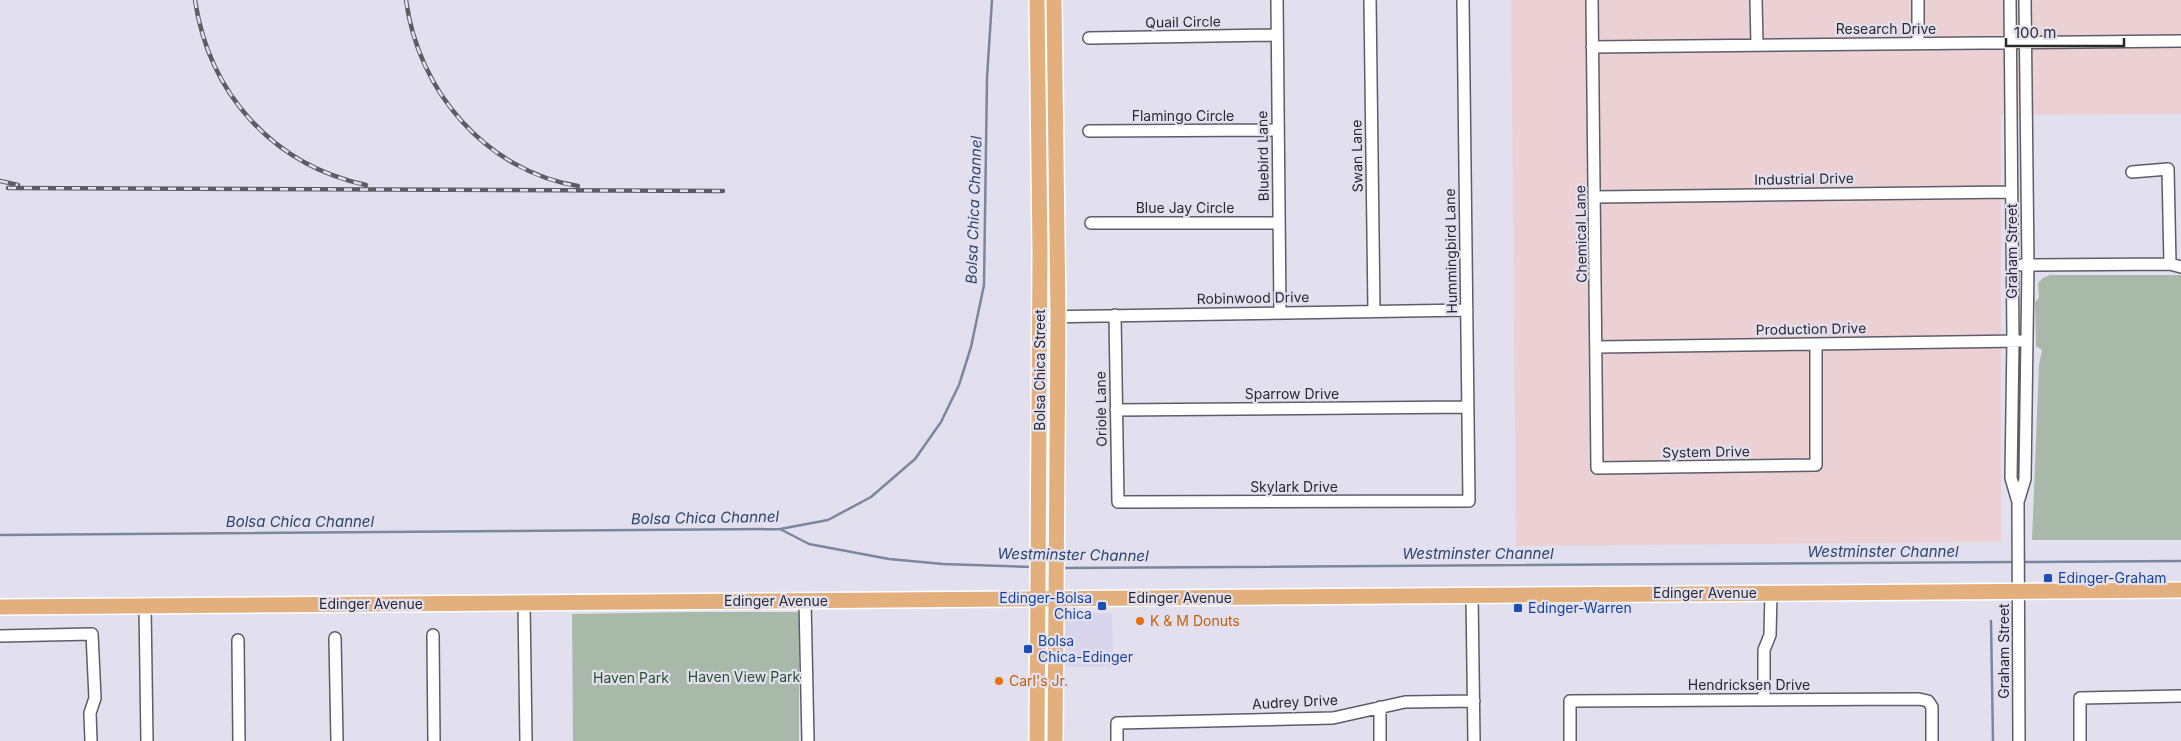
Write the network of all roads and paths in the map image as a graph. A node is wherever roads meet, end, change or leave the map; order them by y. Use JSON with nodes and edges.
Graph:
{"nodes":[{"id":1,"x":1037,"y":0,"type":"edge"},
{"id":2,"x":1054,"y":0,"type":"edge"},
{"id":3,"x":1277,"y":0,"type":"edge"},
{"id":4,"x":1370,"y":0,"type":"edge"},
{"id":5,"x":1462,"y":0,"type":"edge"},
{"id":6,"x":1592,"y":0,"type":"edge"},
{"id":7,"x":1756,"y":0,"type":"edge"},
{"id":8,"x":1918,"y":0,"type":"edge"},
{"id":9,"x":2010,"y":0,"type":"edge"},
{"id":10,"x":2025,"y":0,"type":"edge"},
{"id":11,"x":1277,"y":35,"type":"junction"},
{"id":12,"x":1088,"y":38,"type":"dead end"},
{"id":13,"x":2181,"y":41,"type":"edge"},
{"id":14,"x":1918,"y":43,"type":"junction"},
{"id":15,"x":2010,"y":43,"type":"junction"},
{"id":16,"x":2026,"y":43,"type":"junction"},
{"id":17,"x":1757,"y":44,"type":"junction"},
{"id":18,"x":1592,"y":46,"type":"junction"},
{"id":19,"x":1278,"y":130,"type":"junction"},
{"id":20,"x":1089,"y":131,"type":"dead end"},
{"id":21,"x":2132,"y":172,"type":"dead end"},
{"id":22,"x":2012,"y":192,"type":"junction"},
{"id":23,"x":1596,"y":197,"type":"junction"},
{"id":24,"x":1091,"y":223,"type":"dead end"},
{"id":25,"x":1279,"y":223,"type":"junction"},
{"id":26,"x":2028,"y":265,"type":"junction"},
{"id":27,"x":2176,"y":265,"type":"edge"},
{"id":28,"x":2013,"y":266,"type":"junction"},
{"id":29,"x":1467,"y":310,"type":"junction"},
{"id":30,"x":1374,"y":311,"type":"junction"},
{"id":31,"x":1280,"y":313,"type":"junction"},
{"id":32,"x":1115,"y":315,"type":"junction"},
{"id":33,"x":1058,"y":316,"type":"junction"},
{"id":34,"x":1040,"y":317,"type":"junction"},
{"id":35,"x":2013,"y":340,"type":"junction"},
{"id":36,"x":2026,"y":342,"type":"junction"},
{"id":37,"x":1816,"y":344,"type":"junction"},
{"id":38,"x":1597,"y":347,"type":"junction"},
{"id":39,"x":1468,"y":408,"type":"junction"},
{"id":40,"x":1116,"y":410,"type":"junction"},
{"id":41,"x":1597,"y":468,"type":"joint"},
{"id":42,"x":1469,"y":501,"type":"joint"},
{"id":43,"x":1118,"y":502,"type":"joint"},
{"id":44,"x":2018,"y":502,"type":"junction"},
{"id":45,"x":2019,"y":584,"type":"junction"},
{"id":46,"x":2181,"y":590,"type":"edge"},
{"id":47,"x":1771,"y":593,"type":"junction"},
{"id":48,"x":1472,"y":595,"type":"junction"},
{"id":49,"x":1056,"y":598,"type":"junction"},
{"id":50,"x":1037,"y":599,"type":"junction"},
{"id":51,"x":805,"y":601,"type":"junction"},
{"id":52,"x":524,"y":603,"type":"junction"},
{"id":53,"x":146,"y":606,"type":"junction"},
{"id":54,"x":0,"y":607,"type":"edge"},
{"id":55,"x":0,"y":636,"type":"edge"},
{"id":56,"x":433,"y":636,"type":"dead end"},
{"id":57,"x":335,"y":638,"type":"dead end"},
{"id":58,"x":238,"y":640,"type":"dead end"},
{"id":59,"x":2181,"y":696,"type":"edge"},
{"id":60,"x":1764,"y":700,"type":"junction"},
{"id":61,"x":1474,"y":701,"type":"junction"},
{"id":62,"x":1380,"y":706,"type":"junction"},
{"id":63,"x":1037,"y":734,"type":"edge"},
{"id":64,"x":1055,"y":734,"type":"edge"},
{"id":65,"x":91,"y":741,"type":"edge"},
{"id":66,"x":147,"y":741,"type":"edge"},
{"id":67,"x":240,"y":741,"type":"edge"},
{"id":68,"x":336,"y":741,"type":"edge"},
{"id":69,"x":434,"y":741,"type":"edge"},
{"id":70,"x":526,"y":741,"type":"edge"},
{"id":71,"x":808,"y":741,"type":"edge"},
{"id":72,"x":1117,"y":741,"type":"edge"},
{"id":73,"x":1380,"y":741,"type":"edge"},
{"id":74,"x":1474,"y":741,"type":"edge"},
{"id":75,"x":1570,"y":741,"type":"edge"},
{"id":76,"x":1932,"y":741,"type":"edge"},
{"id":77,"x":2019,"y":741,"type":"edge"},
{"id":78,"x":2080,"y":741,"type":"edge"}],
"edges":[{"from":1,"to":34,"type":"main road","name":"Bolsa Chica Street"},
{"from":2,"to":33,"type":"main road","name":"Bolsa Chica Street"},
{"from":3,"to":11,"type":"street","name":"Bluebird Lane"},
{"from":4,"to":30,"type":"street","name":"Swan Lane"},
{"from":5,"to":29,"type":"street","name":"Hummingbird Lane"},
{"from":6,"to":18,"type":"street","name":"Chemical Lane"},
{"from":7,"to":17,"type":"street"},
{"from":8,"to":14,"type":"street"},
{"from":9,"to":15,"type":"street","name":"Graham Street"},
{"from":10,"to":16,"type":"street","name":"Graham Street"},
{"from":11,"to":12,"type":"street","name":"Quail Circle"},
{"from":11,"to":19,"type":"street","name":"Bluebird Lane"},
{"from":13,"to":16,"type":"street","name":"Research Drive"},
{"from":14,"to":15,"type":"street","name":"Research Drive"},
{"from":14,"to":17,"type":"street","name":"Research Drive"},
{"from":15,"to":16,"type":"street","name":"Research Drive"},
{"from":15,"to":22,"type":"street","name":"Graham Street"},
{"from":16,"to":26,"type":"street","name":"Graham Street"},
{"from":17,"to":18,"type":"street","name":"Research Drive"},
{"from":18,"to":23,"type":"street","name":"Chemical Lane"},
{"from":19,"to":20,"type":"street","name":"Flamingo Circle"},
{"from":19,"to":25,"type":"street","name":"Bluebird Lane"},
{"from":21,"to":27,"type":"street"},
{"from":22,"to":23,"type":"street","name":"Industrial Drive"},
{"from":22,"to":28,"type":"street","name":"Graham Street"},
{"from":23,"to":38,"type":"street","name":"Chemical Lane"},
{"from":24,"to":25,"type":"street","name":"Blue Jay Circle"},
{"from":25,"to":31,"type":"street","name":"Bluebird Lane"},
{"from":26,"to":27,"type":"street"},
{"from":26,"to":28,"type":"street"},
{"from":26,"to":36,"type":"street","name":"Graham Street"},
{"from":28,"to":35,"type":"street","name":"Graham Street"},
{"from":29,"to":30,"type":"street","name":"Robinwood Drive"},
{"from":29,"to":39,"type":"street","name":"Hummingbird Lane"},
{"from":30,"to":31,"type":"street","name":"Robinwood Drive"},
{"from":31,"to":32,"type":"street","name":"Robinwood Drive"},
{"from":32,"to":33,"type":"street","name":"Robinwood Drive"},
{"from":32,"to":40,"type":"street","name":"Oriole Lane"},
{"from":33,"to":34,"type":"street","name":"Robinwood Drive"},
{"from":33,"to":49,"type":"main road","name":"Bolsa Chica Street"},
{"from":34,"to":50,"type":"main road","name":"Bolsa Chica Street"},
{"from":35,"to":36,"type":"street","name":"Production Drive"},
{"from":35,"to":37,"type":"street","name":"Production Drive"},
{"from":35,"to":44,"type":"street","name":"Graham Street"},
{"from":36,"to":44,"type":"street","name":"Graham Street"},
{"from":37,"to":38,"type":"street","name":"Production Drive"},
{"from":37,"to":41,"type":"street","name":"System Drive"},
{"from":38,"to":41,"type":"street","name":"Chemical Lane"},
{"from":39,"to":40,"type":"street","name":"Sparrow Drive"},
{"from":39,"to":42,"type":"street","name":"Hummingbird Lane"},
{"from":40,"to":43,"type":"street","name":"Oriole Lane"},
{"from":42,"to":43,"type":"street","name":"Skylark Drive"},
{"from":44,"to":45,"type":"street","name":"Graham Street"},
{"from":45,"to":46,"type":"main road","name":"Edinger Avenue"},
{"from":45,"to":47,"type":"main road","name":"Edinger Avenue"},
{"from":45,"to":77,"type":"street","name":"Graham Street"},
{"from":47,"to":48,"type":"main road","name":"Edinger Avenue"},
{"from":47,"to":60,"type":"street"},
{"from":48,"to":49,"type":"main road","name":"Edinger Avenue"},
{"from":48,"to":61,"type":"street"},
{"from":49,"to":50,"type":"main road","name":"Edinger Avenue"},
{"from":49,"to":64,"type":"main road","name":"Bolsa Chica Street"},
{"from":50,"to":51,"type":"main road","name":"Edinger Avenue"},
{"from":50,"to":63,"type":"main road","name":"Bolsa Chica Street"},
{"from":51,"to":52,"type":"main road","name":"Edinger Avenue"},
{"from":51,"to":71,"type":"street"},
{"from":52,"to":53,"type":"main road","name":"Edinger Avenue"},
{"from":52,"to":70,"type":"street"},
{"from":53,"to":54,"type":"main road","name":"Edinger Avenue"},
{"from":53,"to":66,"type":"street"},
{"from":55,"to":65,"type":"street"},
{"from":56,"to":69,"type":"street"},
{"from":57,"to":68,"type":"street"},
{"from":58,"to":67,"type":"street"},
{"from":59,"to":78,"type":"street"},
{"from":60,"to":75,"type":"street","name":"Hendricksen Drive"},
{"from":60,"to":76,"type":"street","name":"Hendricksen Drive"},
{"from":61,"to":62,"type":"street","name":"Audrey Drive"},
{"from":61,"to":74,"type":"street"},
{"from":62,"to":72,"type":"street","name":"Audrey Drive"},
{"from":62,"to":73,"type":"street"},
{"from":63,"to":64,"type":"main road"}]}
